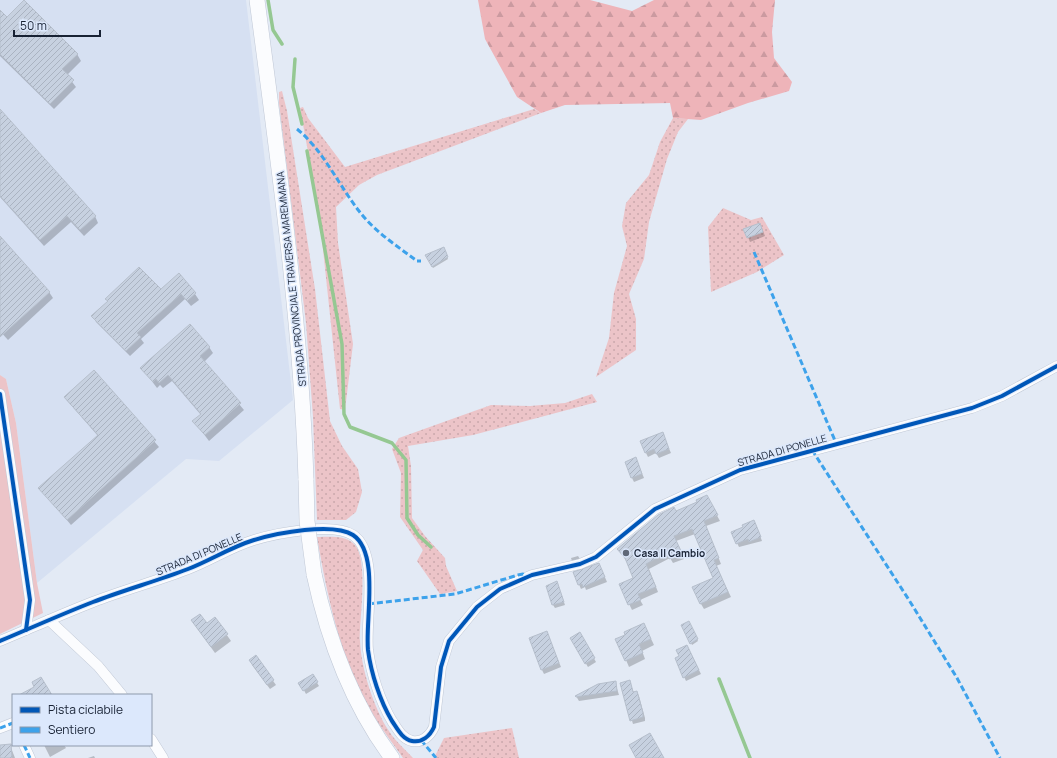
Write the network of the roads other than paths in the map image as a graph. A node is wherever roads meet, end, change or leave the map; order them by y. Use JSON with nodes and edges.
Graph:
{"nodes":[{"id":1,"x":257,"y":0,"type":"edge"},
{"id":2,"x":1057,"y":366,"type":"edge"},
{"id":3,"x":0,"y":394,"type":"edge"},
{"id":4,"x":49,"y":620,"type":"junction"},
{"id":5,"x":26,"y":630,"type":"junction"},
{"id":6,"x":0,"y":641,"type":"edge"},
{"id":7,"x":121,"y":694,"type":"edge"},
{"id":8,"x":12,"y":723,"type":"edge"},
{"id":9,"x":0,"y":728,"type":"edge"},
{"id":10,"x":152,"y":741,"type":"edge"},
{"id":11,"x":24,"y":746,"type":"edge"},
{"id":12,"x":30,"y":758,"type":"edge"},
{"id":13,"x":163,"y":758,"type":"edge"},
{"id":14,"x":392,"y":758,"type":"edge"}],
"edges":[{"from":1,"to":14,"type":"main road","name":"STRADA PROVINCIALE TRAVERSA MAREMMANA","bridge":true},
{"from":2,"to":4,"type":"street","name":"STRADA DI PONELLE"},
{"from":3,"to":5,"type":"street"},
{"from":4,"to":5,"type":"street","name":"STRADA DI PONELLE"},
{"from":4,"to":7,"type":"street"},
{"from":5,"to":6,"type":"street","name":"STRADA DI PONELLE"},
{"from":8,"to":9,"type":"street"},
{"from":10,"to":13,"type":"street"},
{"from":11,"to":12,"type":"street"}]}
